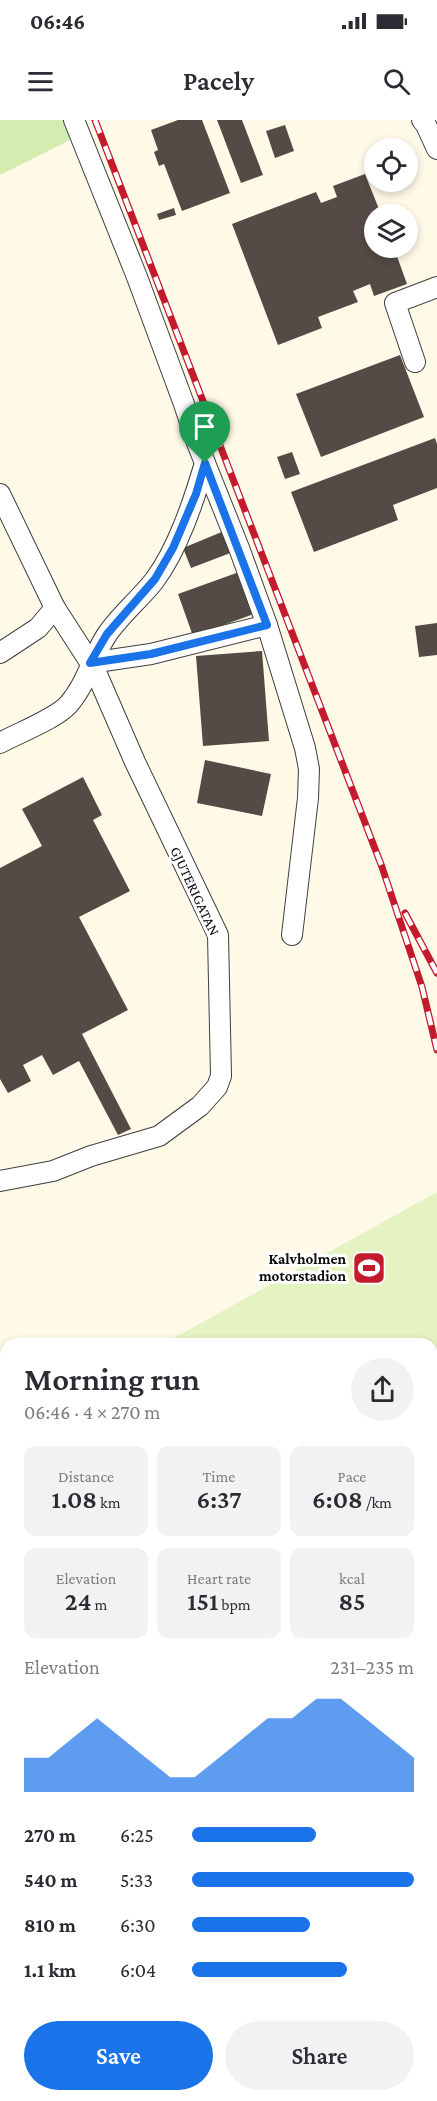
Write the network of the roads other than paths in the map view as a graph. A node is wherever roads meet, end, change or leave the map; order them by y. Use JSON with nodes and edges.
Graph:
{"nodes":[{"id":1,"x":74,"y":120,"type":"edge"},
{"id":2,"x":422,"y":120,"type":"edge"},
{"id":3,"x":437,"y":149,"type":"edge"},
{"id":4,"x":437,"y":287,"type":"edge"},
{"id":5,"x":415,"y":362,"type":"dead end"},
{"id":6,"x":205,"y":463,"type":"junction"},
{"id":7,"x":0,"y":494,"type":"edge"},
{"id":8,"x":55,"y":608,"type":"junction"},
{"id":9,"x":267,"y":625,"type":"junction"},
{"id":10,"x":0,"y":653,"type":"edge"},
{"id":11,"x":90,"y":663,"type":"junction"},
{"id":12,"x":0,"y":742,"type":"edge"},
{"id":13,"x":292,"y":935,"type":"dead end"},
{"id":14,"x":0,"y":1181,"type":"edge"}],
"edges":[{"from":1,"to":6,"type":"street"},
{"from":2,"to":3,"type":"street"},
{"from":4,"to":5,"type":"street"},
{"from":6,"to":9,"type":"street"},
{"from":6,"to":11,"type":"street"},
{"from":7,"to":8,"type":"street","name":"GJUTERIGATAN"},
{"from":8,"to":10,"type":"street"},
{"from":8,"to":11,"type":"street","name":"GJUTERIGATAN"},
{"from":9,"to":11,"type":"street"},
{"from":9,"to":13,"type":"street"},
{"from":11,"to":12,"type":"street"},
{"from":11,"to":14,"type":"street","name":"GJUTERIGATAN"}]}
